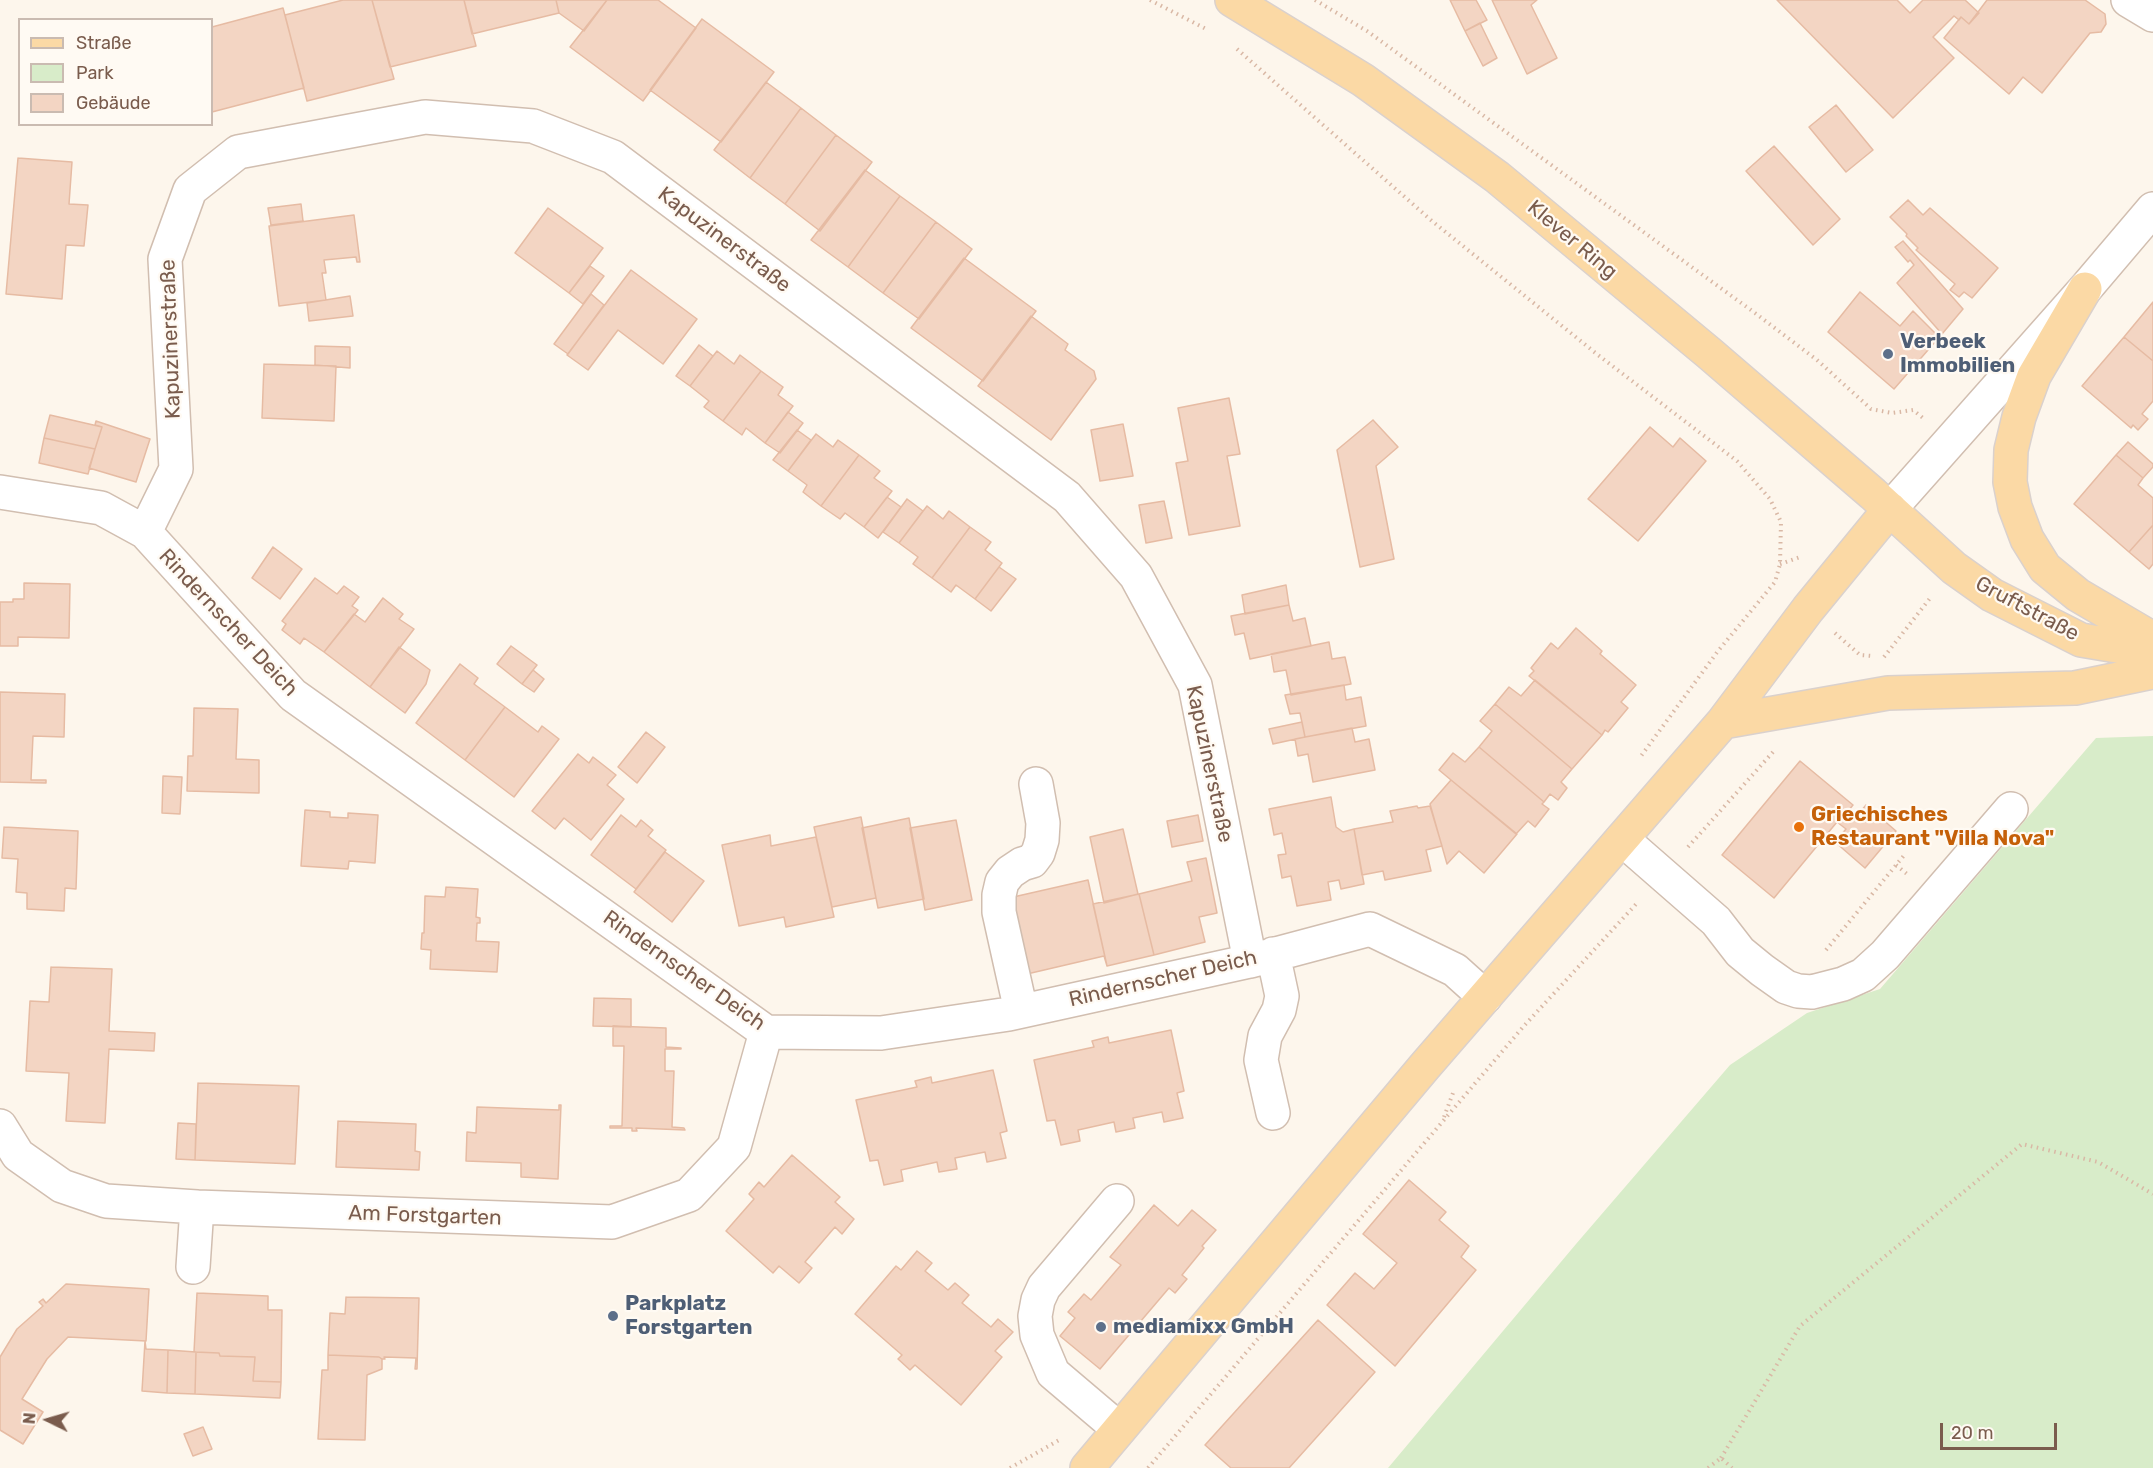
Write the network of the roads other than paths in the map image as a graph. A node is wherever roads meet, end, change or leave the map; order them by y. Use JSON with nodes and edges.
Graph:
{"nodes":[{"id":1,"x":1232,"y":0,"type":"edge"},
{"id":2,"x":2128,"y":0,"type":"edge"},
{"id":3,"x":2153,"y":15,"type":"edge"},
{"id":4,"x":2153,"y":209,"type":"edge"},
{"id":5,"x":2085,"y":289,"type":"junction"},
{"id":6,"x":0,"y":492,"type":"edge"},
{"id":7,"x":1890,"y":509,"type":"junction"},
{"id":8,"x":145,"y":532,"type":"junction"},
{"id":9,"x":2153,"y":639,"type":"edge"},
{"id":10,"x":2153,"y":652,"type":"edge"},
{"id":11,"x":2153,"y":672,"type":"edge"},
{"id":12,"x":1723,"y":722,"type":"junction"},
{"id":13,"x":1036,"y":784,"type":"dead end"},
{"id":14,"x":2011,"y":809,"type":"dead end"},
{"id":15,"x":1622,"y":839,"type":"junction"},
{"id":16,"x":1261,"y":958,"type":"junction"},
{"id":17,"x":1485,"y":997,"type":"junction"},
{"id":18,"x":1021,"y":1011,"type":"junction"},
{"id":19,"x":766,"y":1032,"type":"junction"},
{"id":20,"x":1273,"y":1113,"type":"dead end"},
{"id":21,"x":0,"y":1126,"type":"edge"},
{"id":22,"x":1117,"y":1201,"type":"dead end"},
{"id":23,"x":197,"y":1207,"type":"junction"},
{"id":24,"x":193,"y":1267,"type":"dead end"},
{"id":25,"x":1119,"y":1429,"type":"junction"},
{"id":26,"x":1087,"y":1468,"type":"edge"}],
"edges":[{"from":1,"to":7,"type":"main road","name":"Klever Ring"},
{"from":2,"to":3,"type":"street"},
{"from":4,"to":5,"type":"street"},
{"from":5,"to":7,"type":"street"},
{"from":5,"to":9,"type":"main road"},
{"from":6,"to":8,"type":"street","name":"Rindernscher Deich"},
{"from":7,"to":10,"type":"main road","name":"Gruftstraße"},
{"from":7,"to":12,"type":"main road"},
{"from":8,"to":16,"type":"street","name":"Kapuzinerstraße"},
{"from":8,"to":19,"type":"street","name":"Rindernscher Deich"},
{"from":11,"to":12,"type":"main road"},
{"from":12,"to":15,"type":"main road"},
{"from":13,"to":18,"type":"street"},
{"from":14,"to":15,"type":"street"},
{"from":15,"to":17,"type":"main road"},
{"from":16,"to":17,"type":"street","name":"Rindernscher Deich"},
{"from":16,"to":18,"type":"street","name":"Rindernscher Deich"},
{"from":16,"to":20,"type":"street","name":"Kapuzinerstraße"},
{"from":17,"to":25,"type":"main road"},
{"from":18,"to":19,"type":"street","name":"Rindernscher Deich"},
{"from":19,"to":23,"type":"street","name":"Am Forstgarten"},
{"from":21,"to":23,"type":"street","name":"Am Forstgarten"},
{"from":22,"to":25,"type":"street"},
{"from":23,"to":24,"type":"street"},
{"from":25,"to":26,"type":"main road"}]}
